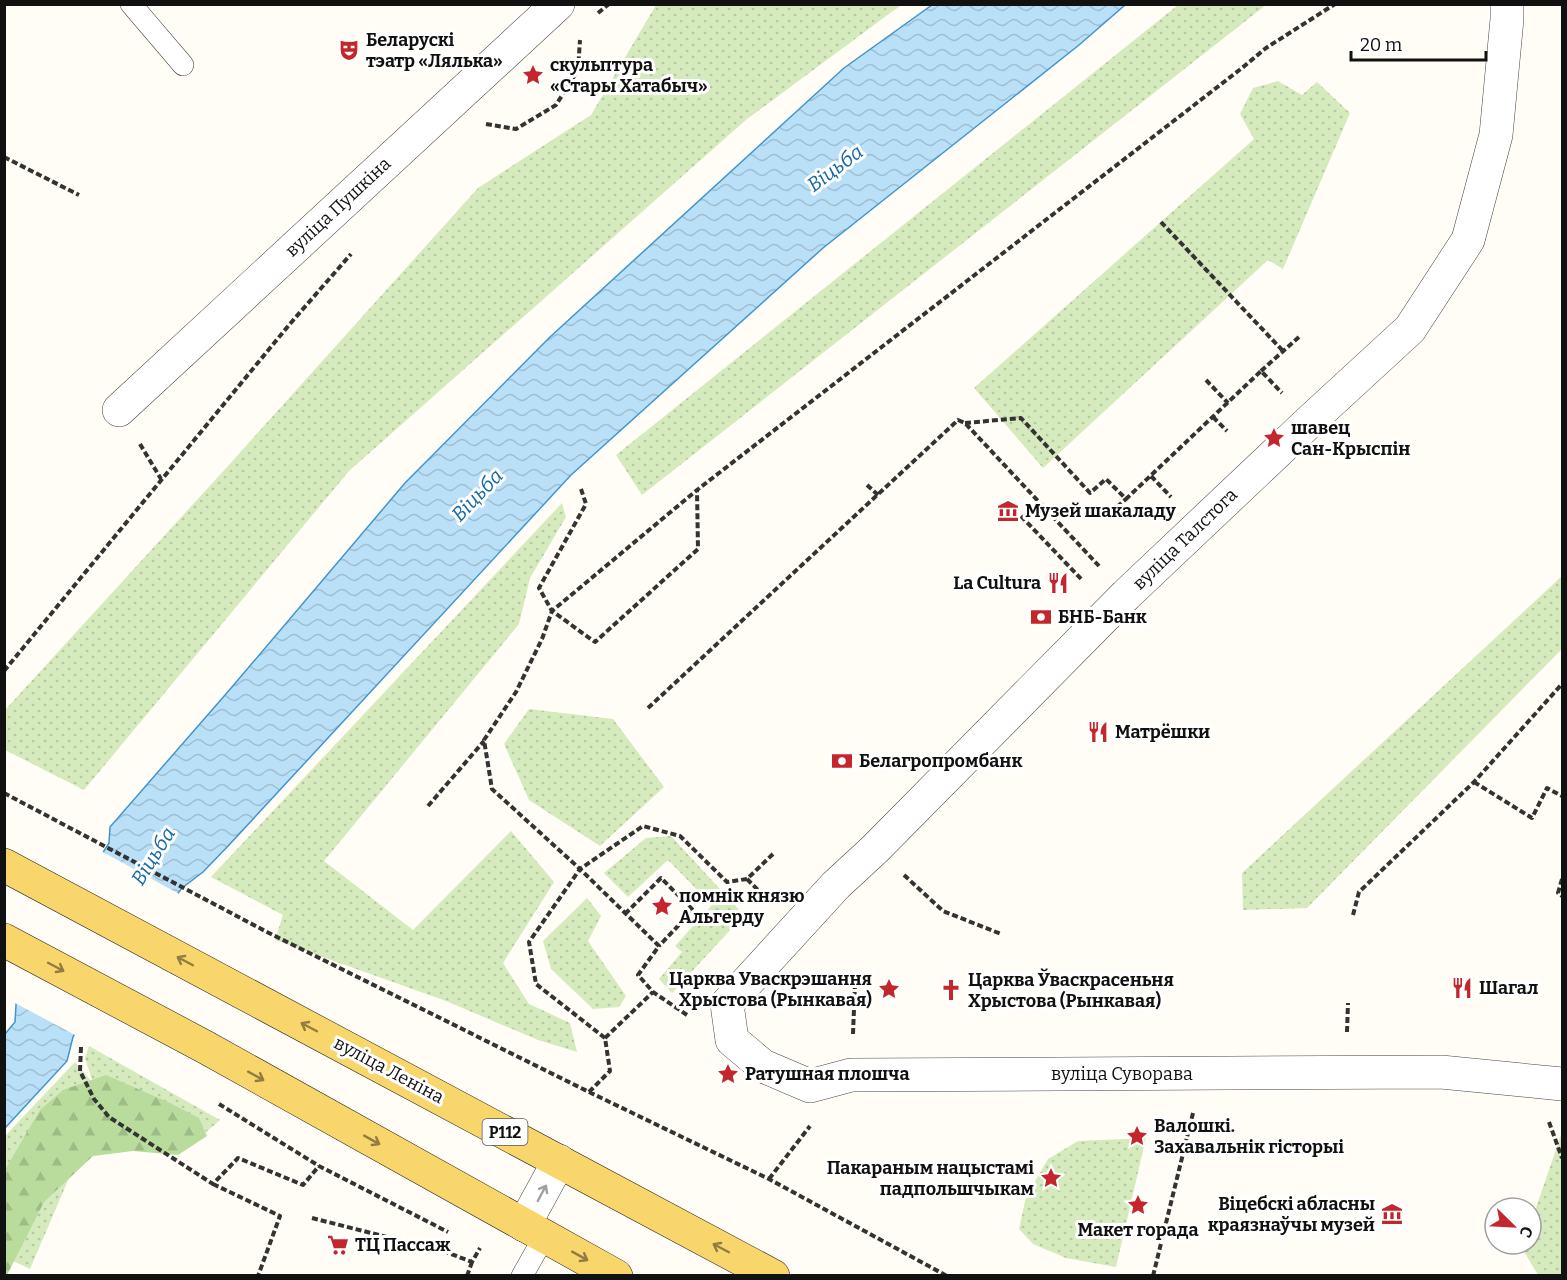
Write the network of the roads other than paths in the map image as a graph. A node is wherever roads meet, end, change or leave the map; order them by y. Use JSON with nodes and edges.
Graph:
{"nodes":[{"id":1,"x":131,"y":4,"type":"edge"},
{"id":2,"x":558,"y":4,"type":"edge"},
{"id":3,"x":1507,"y":4,"type":"edge"},
{"id":4,"x":183,"y":65,"type":"dead end"},
{"id":5,"x":119,"y":410,"type":"dead end"},
{"id":6,"x":4,"y":865,"type":"edge"},
{"id":7,"x":4,"y":940,"type":"edge"},
{"id":8,"x":732,"y":1040,"type":"joint"},
{"id":9,"x":1563,"y":1084,"type":"edge"},
{"id":10,"x":559,"y":1161,"type":"junction"},
{"id":11,"x":534,"y":1231,"type":"junction"},
{"id":12,"x":522,"y":1275,"type":"edge"},
{"id":13,"x":616,"y":1275,"type":"edge"},
{"id":14,"x":773,"y":1275,"type":"edge"}],
"edges":[{"from":1,"to":4,"type":"lane"},
{"from":2,"to":5,"type":"street","name":"вуліца Пушкіна"},
{"from":3,"to":8,"type":"street","name":"вуліца Талстога"},
{"from":10,"to":6,"type":"main road","name":"вуліца Леніна","number":"Р112","one_way":true},
{"from":7,"to":11,"type":"main road","one_way":true},
{"from":8,"to":9,"type":"street","name":"вуліца Суворава"},
{"from":11,"to":10,"type":"street","one_way":true},
{"from":14,"to":10,"type":"main road","name":"вуліца Леніна","number":"Р112","one_way":true},
{"from":11,"to":12,"type":"lane"},
{"from":11,"to":13,"type":"main road","one_way":true}]}
